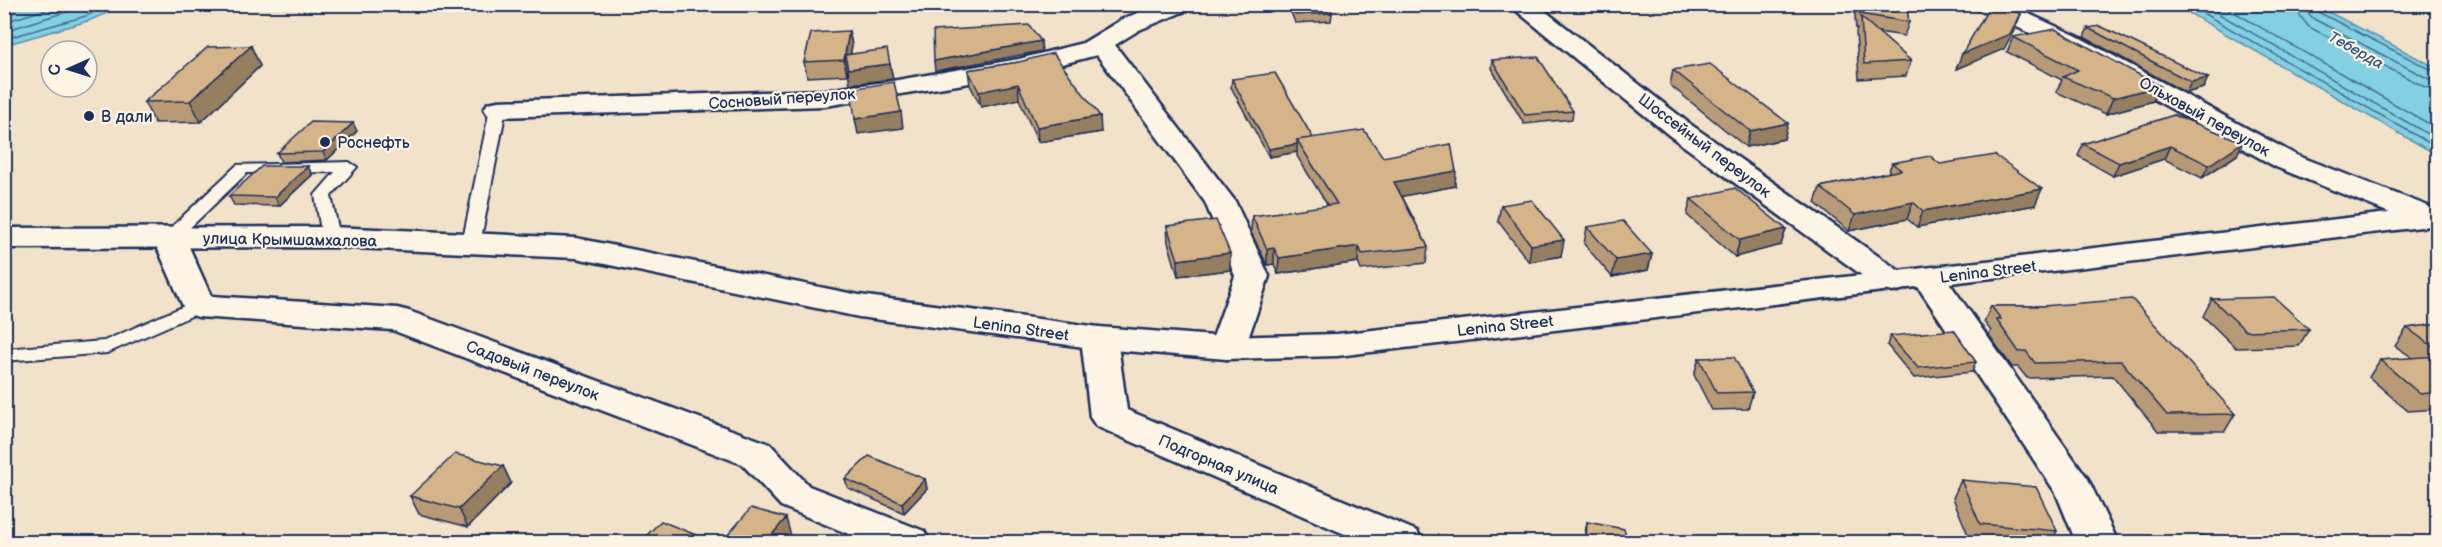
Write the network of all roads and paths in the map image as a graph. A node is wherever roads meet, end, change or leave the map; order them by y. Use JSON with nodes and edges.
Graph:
{"nodes":[{"id":1,"x":1181,"y":4,"type":"edge"},
{"id":2,"x":1520,"y":4,"type":"edge"},
{"id":3,"x":1986,"y":4,"type":"edge"},
{"id":4,"x":1101,"y":43,"type":"junction"},
{"id":5,"x":498,"y":109,"type":"joint"},
{"id":6,"x":2433,"y":217,"type":"edge"},
{"id":7,"x":331,"y":237,"type":"junction"},
{"id":8,"x":4,"y":238,"type":"edge"},
{"id":9,"x":169,"y":238,"type":"junction"},
{"id":10,"x":471,"y":244,"type":"junction"},
{"id":11,"x":576,"y":248,"type":"joint"},
{"id":12,"x":1911,"y":280,"type":"junction"},
{"id":13,"x":198,"y":306,"type":"junction"},
{"id":14,"x":1100,"y":338,"type":"junction"},
{"id":15,"x":1227,"y":348,"type":"junction"},
{"id":16,"x":4,"y":355,"type":"edge"},
{"id":17,"x":909,"y":543,"type":"edge"},
{"id":18,"x":1402,"y":543,"type":"edge"},
{"id":19,"x":2097,"y":543,"type":"edge"}],
"edges":[{"from":1,"to":4,"type":"street"},
{"from":2,"to":12,"type":"street","name":"Шоссейный переулок"},
{"from":3,"to":6,"type":"street","name":"Ольховый переулок"},
{"from":4,"to":5,"type":"street","name":"Сосновый переулок"},
{"from":4,"to":15,"type":"street"},
{"from":5,"to":10,"type":"lane"},
{"from":6,"to":12,"type":"street","name":"Lenina Street"},
{"from":7,"to":9,"type":"street","name":"улица Крымшамхалова"},
{"from":7,"to":9,"type":"lane"},
{"from":7,"to":10,"type":"street","name":"улица Крымшамхалова"},
{"from":8,"to":9,"type":"street","name":"улица Крымшамхалова"},
{"from":9,"to":13,"type":"street"},
{"from":10,"to":11,"type":"street","name":"улица Крымшамхалова"},
{"from":11,"to":14,"type":"street","name":"Lenina Street"},
{"from":12,"to":15,"type":"street","name":"Lenina Street"},
{"from":12,"to":19,"type":"street","name":"Шоссейный переулок"},
{"from":13,"to":16,"type":"lane"},
{"from":13,"to":17,"type":"street","name":"Садовый переулок"},
{"from":14,"to":15,"type":"street","name":"Lenina Street"},
{"from":14,"to":18,"type":"street","name":"Подгорная улица"}]}
